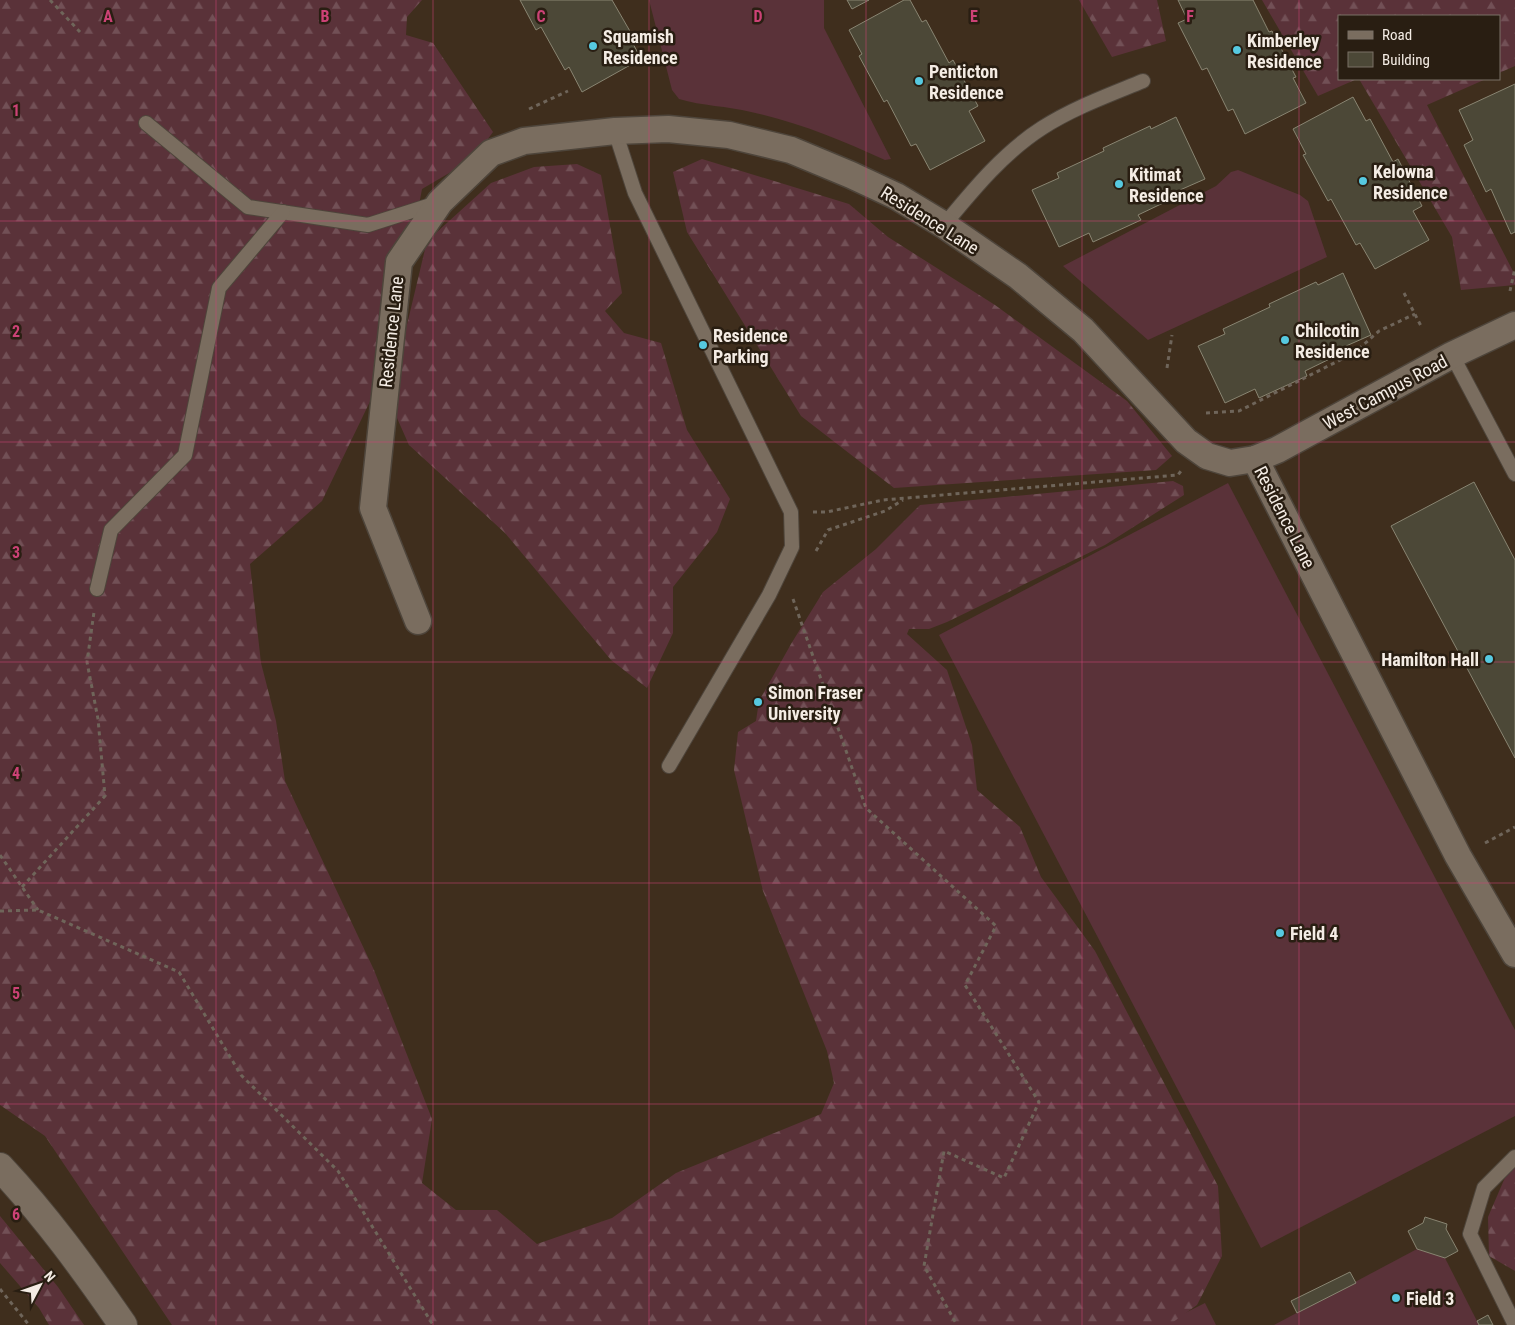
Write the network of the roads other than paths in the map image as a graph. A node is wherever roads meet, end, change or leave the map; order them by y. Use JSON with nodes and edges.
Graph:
{"nodes":[{"id":1,"x":1143,"y":81,"type":"dead end"},
{"id":2,"x":146,"y":123,"type":"dead end"},
{"id":3,"x":616,"y":131,"type":"junction"},
{"id":4,"x":440,"y":202,"type":"junction"},
{"id":5,"x":283,"y":212,"type":"junction"},
{"id":6,"x":944,"y":225,"type":"junction"},
{"id":7,"x":1515,"y":325,"type":"edge"},
{"id":8,"x":1452,"y":356,"type":"junction"},
{"id":9,"x":1255,"y":459,"type":"junction"},
{"id":10,"x":1515,"y":474,"type":"edge"},
{"id":11,"x":97,"y":589,"type":"road end"},
{"id":12,"x":418,"y":621,"type":"dead end"},
{"id":13,"x":669,"y":766,"type":"dead end"},
{"id":14,"x":1515,"y":954,"type":"edge"},
{"id":15,"x":1515,"y":1157,"type":"edge"},
{"id":16,"x":0,"y":1167,"type":"edge"},
{"id":17,"x":123,"y":1325,"type":"edge"},
{"id":18,"x":1514,"y":1325,"type":"edge"}],
"edges":[{"from":1,"to":6,"type":"lane"},
{"from":2,"to":5,"type":"lane"},
{"from":3,"to":4,"type":"street","name":"Residence Lane"},
{"from":3,"to":6,"type":"street","name":"Residence Lane"},
{"from":3,"to":13,"type":"lane"},
{"from":4,"to":5,"type":"lane"},
{"from":4,"to":12,"type":"street","name":"Residence Lane"},
{"from":5,"to":11,"type":"lane"},
{"from":6,"to":9,"type":"street","name":"Residence Lane"},
{"from":7,"to":8,"type":"street","name":"West Campus Road"},
{"from":8,"to":9,"type":"street","name":"West Campus Road"},
{"from":8,"to":10,"type":"lane"},
{"from":9,"to":14,"type":"street","name":"Residence Lane"},
{"from":15,"to":18,"type":"lane"},
{"from":16,"to":17,"type":"street"}]}
